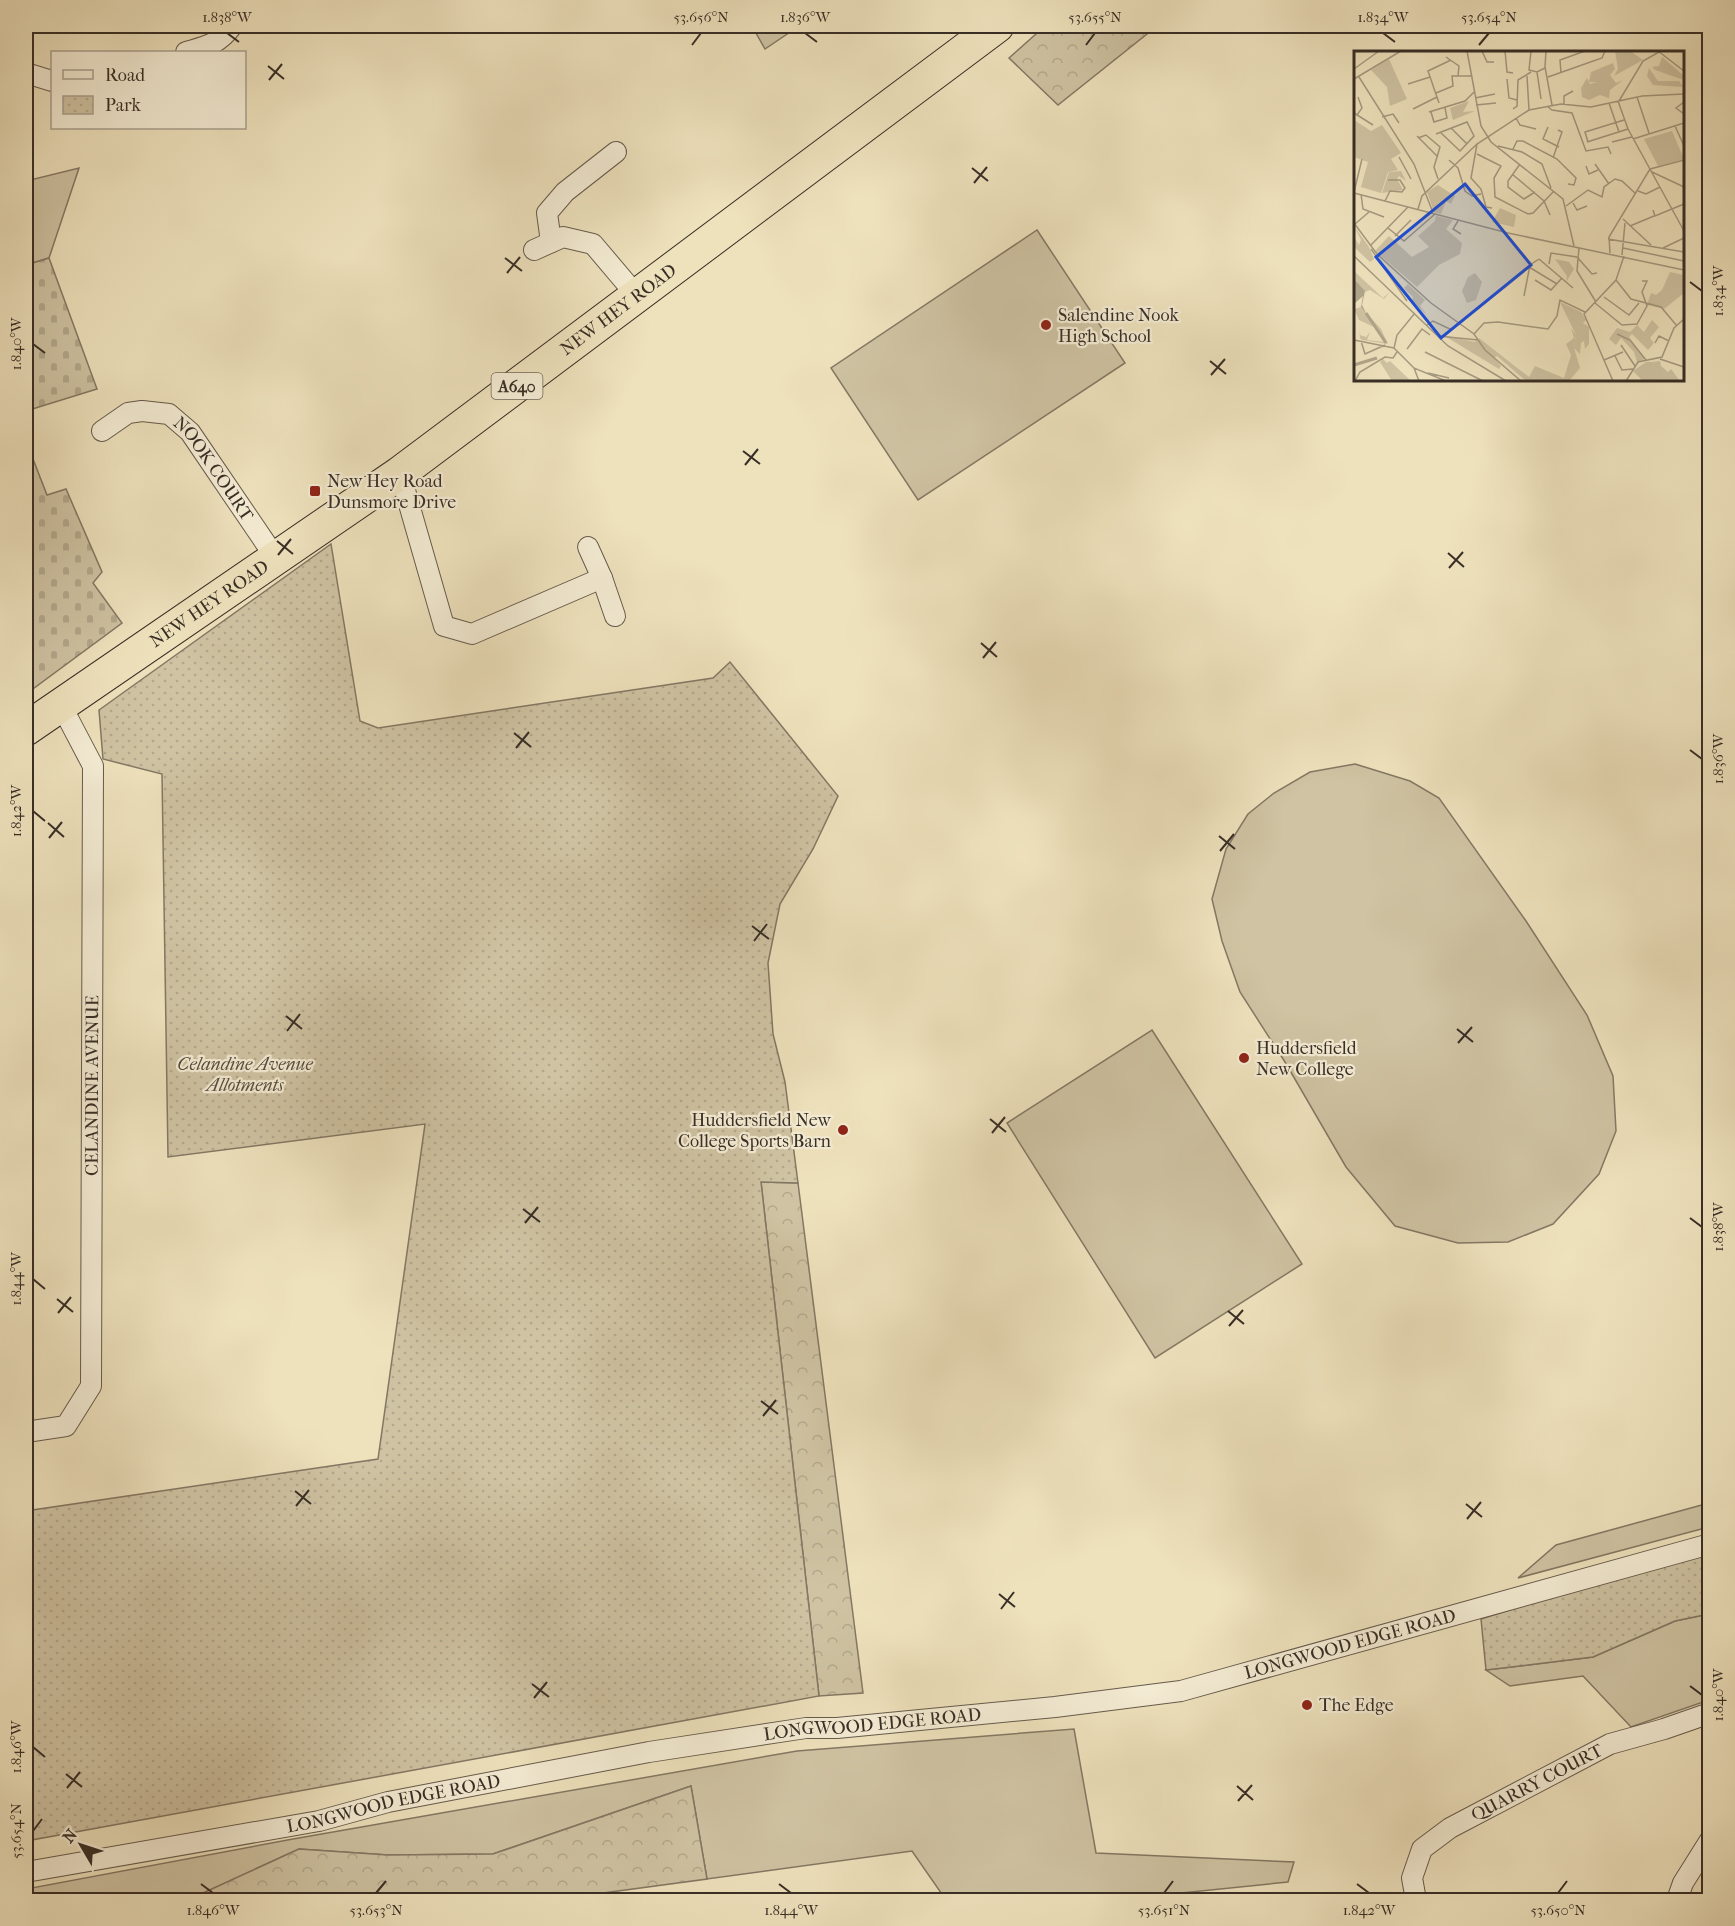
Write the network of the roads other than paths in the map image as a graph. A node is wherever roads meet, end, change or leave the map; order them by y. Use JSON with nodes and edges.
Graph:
{"nodes":[{"id":1,"x":232,"y":26,"type":"edge"},
{"id":2,"x":997,"y":26,"type":"edge"},
{"id":3,"x":190,"y":51,"type":"edge"},
{"id":4,"x":26,"y":73,"type":"edge"},
{"id":5,"x":51,"y":81,"type":"edge"},
{"id":6,"x":616,"y":152,"type":"dead end"},
{"id":7,"x":637,"y":296,"type":"junction"},
{"id":8,"x":102,"y":431,"type":"dead end"},
{"id":9,"x":400,"y":473,"type":"junction"},
{"id":10,"x":588,"y":547,"type":"dead end"},
{"id":11,"x":275,"y":557,"type":"junction"},
{"id":12,"x":603,"y":578,"type":"junction"},
{"id":13,"x":615,"y":616,"type":"dead end"},
{"id":14,"x":61,"y":705,"type":"junction"},
{"id":15,"x":26,"y":729,"type":"edge"},
{"id":16,"x":26,"y":1432,"type":"edge"},
{"id":17,"x":1710,"y":1544,"type":"edge"},
{"id":18,"x":1710,"y":1713,"type":"edge"},
{"id":19,"x":1710,"y":1840,"type":"edge"},
{"id":20,"x":26,"y":1872,"type":"edge"},
{"id":21,"x":1416,"y":1900,"type":"edge"},
{"id":22,"x":1677,"y":1900,"type":"edge"}],
"edges":[{"from":1,"to":3,"type":"street"},
{"from":2,"to":7,"type":"highway","name":"NEW HEY ROAD","number":"A640"},
{"from":4,"to":5,"type":"street"},
{"from":6,"to":7,"type":"street"},
{"from":7,"to":9,"type":"highway","name":"NEW HEY ROAD","number":"A640"},
{"from":8,"to":11,"type":"street","name":"NOOK COURT"},
{"from":9,"to":11,"type":"highway","name":"NEW HEY ROAD","number":"A640"},
{"from":9,"to":12,"type":"street"},
{"from":10,"to":12,"type":"street"},
{"from":11,"to":14,"type":"highway","name":"NEW HEY ROAD","number":"A640"},
{"from":12,"to":13,"type":"street"},
{"from":14,"to":15,"type":"highway","name":"NEW HEY ROAD","number":"A640"},
{"from":14,"to":16,"type":"street","name":"CELANDINE AVENUE"},
{"from":17,"to":20,"type":"street","name":"LONGWOOD EDGE ROAD"},
{"from":18,"to":21,"type":"street","name":"QUARRY COURT"},
{"from":19,"to":22,"type":"street"}]}
